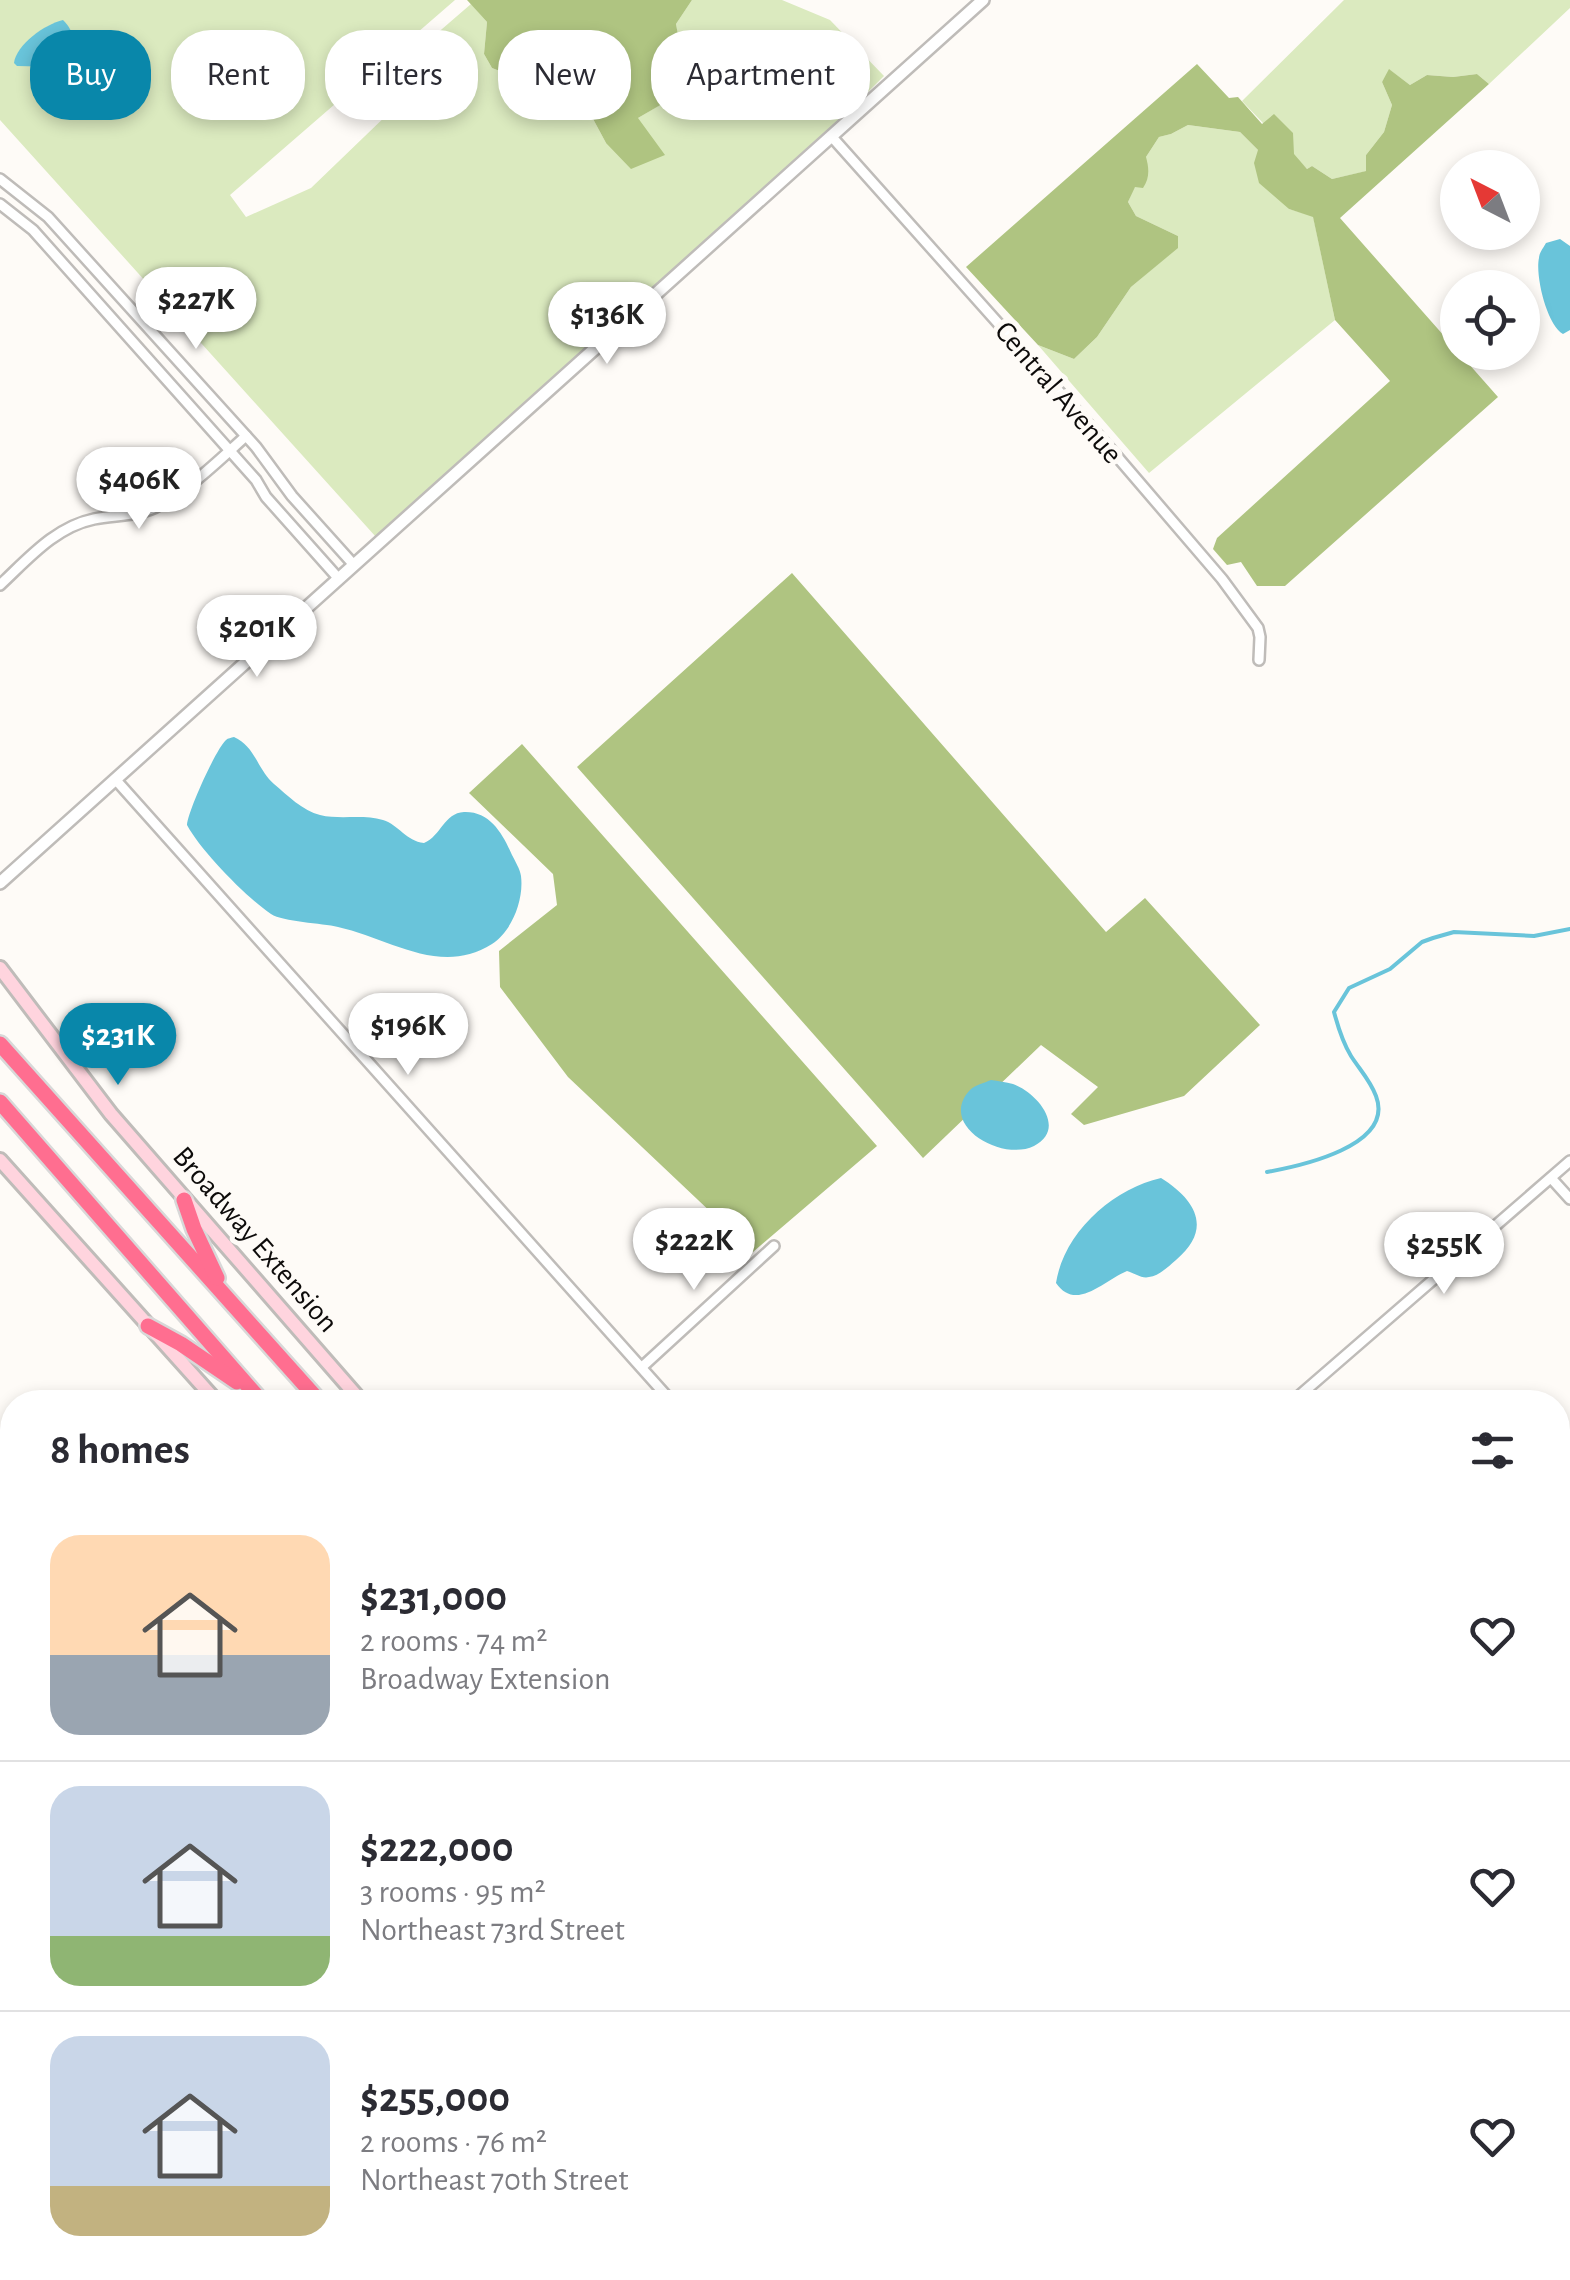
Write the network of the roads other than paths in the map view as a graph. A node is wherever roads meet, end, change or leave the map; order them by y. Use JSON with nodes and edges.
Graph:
{"nodes":[{"id":1,"x":983,"y":0,"type":"edge"},
{"id":2,"x":832,"y":137,"type":"junction"},
{"id":3,"x":0,"y":179,"type":"edge"},
{"id":4,"x":0,"y":204,"type":"edge"},
{"id":5,"x":246,"y":436,"type":"junction"},
{"id":6,"x":228,"y":452,"type":"junction"},
{"id":7,"x":354,"y":566,"type":"junction"},
{"id":8,"x":339,"y":579,"type":"junction"},
{"id":9,"x":0,"y":585,"type":"edge"},
{"id":10,"x":1258,"y":660,"type":"dead end"},
{"id":11,"x":115,"y":779,"type":"junction"},
{"id":12,"x":0,"y":884,"type":"edge"},
{"id":13,"x":1,"y":971,"type":"edge"},
{"id":14,"x":0,"y":1044,"type":"edge"},
{"id":15,"x":0,"y":1102,"type":"edge"},
{"id":16,"x":0,"y":1160,"type":"edge"},
{"id":17,"x":1570,"y":1161,"type":"edge"},
{"id":18,"x":1551,"y":1178,"type":"junction"},
{"id":19,"x":1570,"y":1198,"type":"edge"},
{"id":20,"x":184,"y":1200,"type":"junction"},
{"id":21,"x":774,"y":1246,"type":"dead end"},
{"id":22,"x":225,"y":1296,"type":"junction"},
{"id":23,"x":148,"y":1326,"type":"junction"},
{"id":24,"x":642,"y":1368,"type":"junction"},
{"id":25,"x":206,"y":1390,"type":"edge"},
{"id":26,"x":247,"y":1390,"type":"edge"},
{"id":27,"x":251,"y":1390,"type":"edge"},
{"id":28,"x":309,"y":1390,"type":"edge"},
{"id":29,"x":351,"y":1390,"type":"edge"},
{"id":30,"x":661,"y":1390,"type":"edge"},
{"id":31,"x":1306,"y":1390,"type":"edge"}],
"edges":[{"from":1,"to":2,"type":"street"},
{"from":2,"to":7,"type":"street"},
{"from":2,"to":10,"type":"street","name":"Central Avenue"},
{"from":3,"to":5,"type":"street"},
{"from":4,"to":6,"type":"street"},
{"from":5,"to":6,"type":"street"},
{"from":5,"to":7,"type":"street"},
{"from":6,"to":8,"type":"street"},
{"from":6,"to":9,"type":"street"},
{"from":7,"to":8,"type":"street"},
{"from":8,"to":11,"type":"street"},
{"from":11,"to":12,"type":"street"},
{"from":11,"to":24,"type":"street"},
{"from":13,"to":20,"type":"main road","name":"Broadway Extension"},
{"from":14,"to":22,"type":"highway","name":"Broadway Extension"},
{"from":15,"to":27,"type":"highway"},
{"from":16,"to":23,"type":"main road"},
{"from":17,"to":18,"type":"street"},
{"from":18,"to":19,"type":"street"},
{"from":18,"to":31,"type":"street"},
{"from":20,"to":22,"type":"highway"},
{"from":20,"to":29,"type":"main road","name":"Broadway Extension"},
{"from":21,"to":24,"type":"street"},
{"from":22,"to":28,"type":"highway","name":"Broadway Extension"},
{"from":23,"to":25,"type":"main road"},
{"from":23,"to":26,"type":"highway"},
{"from":24,"to":30,"type":"street"}]}
